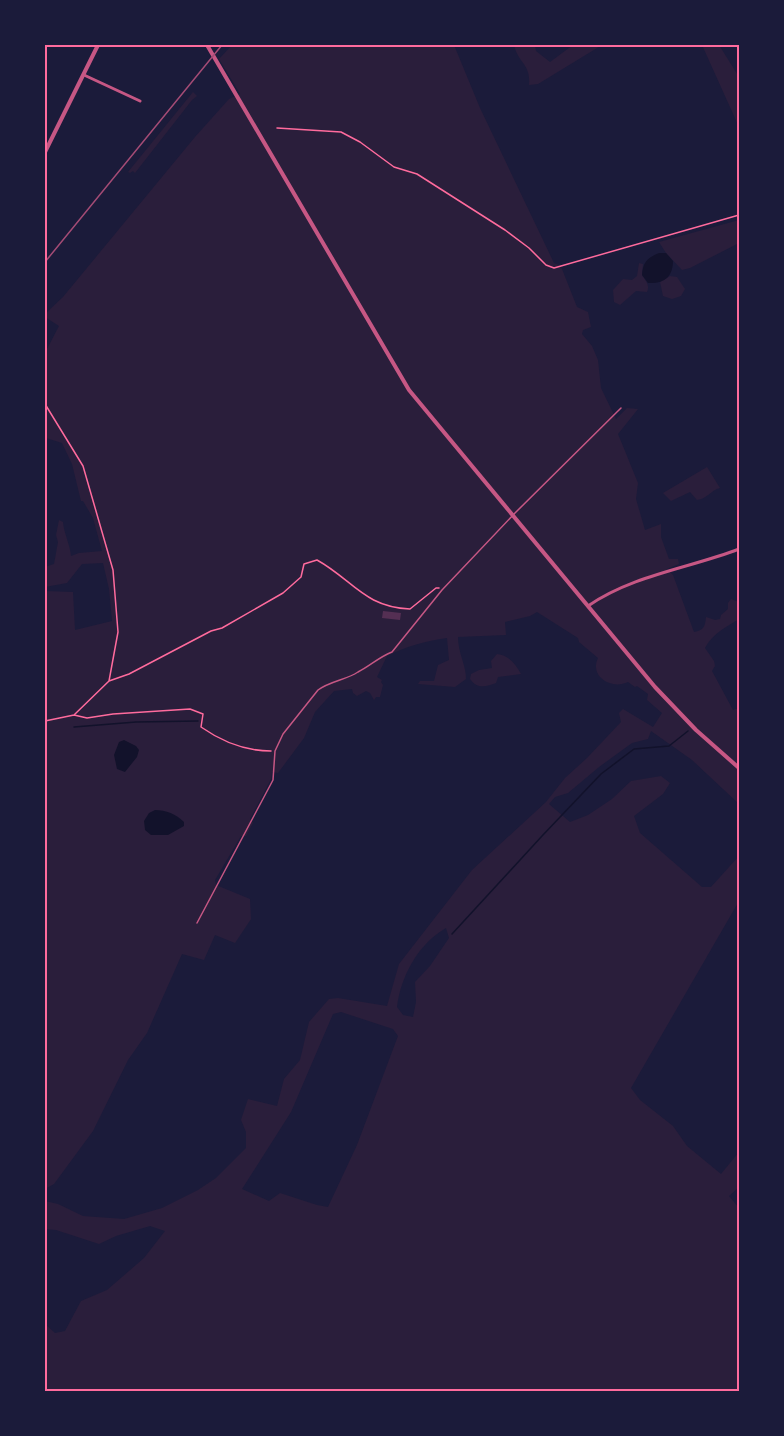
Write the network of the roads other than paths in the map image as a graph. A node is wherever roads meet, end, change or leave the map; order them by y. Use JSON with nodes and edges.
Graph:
{"nodes":[{"id":1,"x":98,"y":45,"type":"edge"},
{"id":2,"x":207,"y":45,"type":"edge"},
{"id":3,"x":84,"y":75,"type":"junction"},
{"id":4,"x":140,"y":101,"type":"dead end"},
{"id":5,"x":45,"y":152,"type":"edge"},
{"id":6,"x":621,"y":408,"type":"dead end"},
{"id":7,"x":513,"y":517,"type":"junction"},
{"id":8,"x":739,"y":549,"type":"edge"},
{"id":9,"x":588,"y":606,"type":"junction"},
{"id":10,"x":739,"y":768,"type":"edge"},
{"id":11,"x":197,"y":923,"type":"dead end"}],
"edges":[{"from":1,"to":3,"type":"street"},
{"from":2,"to":7,"type":"street"},
{"from":3,"to":4,"type":"street"},
{"from":3,"to":5,"type":"street"},
{"from":6,"to":7,"type":"lane"},
{"from":7,"to":9,"type":"street"},
{"from":7,"to":11,"type":"lane"},
{"from":8,"to":9,"type":"street"},
{"from":9,"to":10,"type":"street"}]}
